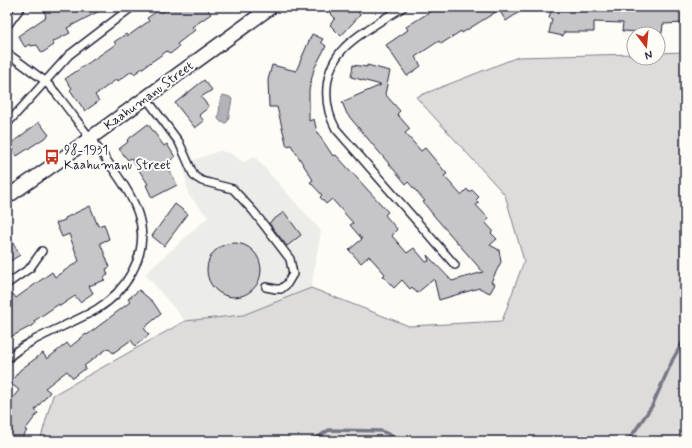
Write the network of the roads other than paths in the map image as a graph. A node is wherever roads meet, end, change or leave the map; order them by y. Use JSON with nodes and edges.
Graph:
{"nodes":[{"id":1,"x":21,"y":7,"type":"edge"},
{"id":2,"x":132,"y":7,"type":"edge"},
{"id":3,"x":271,"y":7,"type":"edge"},
{"id":4,"x":403,"y":7,"type":"edge"},
{"id":5,"x":7,"y":26,"type":"edge"},
{"id":6,"x":7,"y":53,"type":"edge"},
{"id":7,"x":45,"y":81,"type":"junction"},
{"id":8,"x":146,"y":98,"type":"junction"},
{"id":9,"x":7,"y":124,"type":"edge"},
{"id":10,"x":90,"y":139,"type":"junction"},
{"id":11,"x":7,"y":197,"type":"edge"},
{"id":12,"x":42,"y":251,"type":"dead end"},
{"id":13,"x":455,"y":265,"type":"dead end"},
{"id":14,"x":7,"y":284,"type":"edge"},
{"id":15,"x":266,"y":287,"type":"dead end"},
{"id":16,"x":7,"y":359,"type":"edge"}],
"edges":[{"from":1,"to":5,"type":"lane"},
{"from":2,"to":7,"type":"lane"},
{"from":3,"to":8,"type":"street","name":"Kaahumanu Street"},
{"from":4,"to":13,"type":"lane"},
{"from":6,"to":7,"type":"lane"},
{"from":7,"to":9,"type":"lane"},
{"from":7,"to":10,"type":"lane"},
{"from":8,"to":10,"type":"street","name":"Kaahumanu Street"},
{"from":8,"to":15,"type":"lane"},
{"from":10,"to":11,"type":"street","name":"Kaahumanu Street"},
{"from":10,"to":16,"type":"lane"},
{"from":12,"to":14,"type":"lane"}]}
